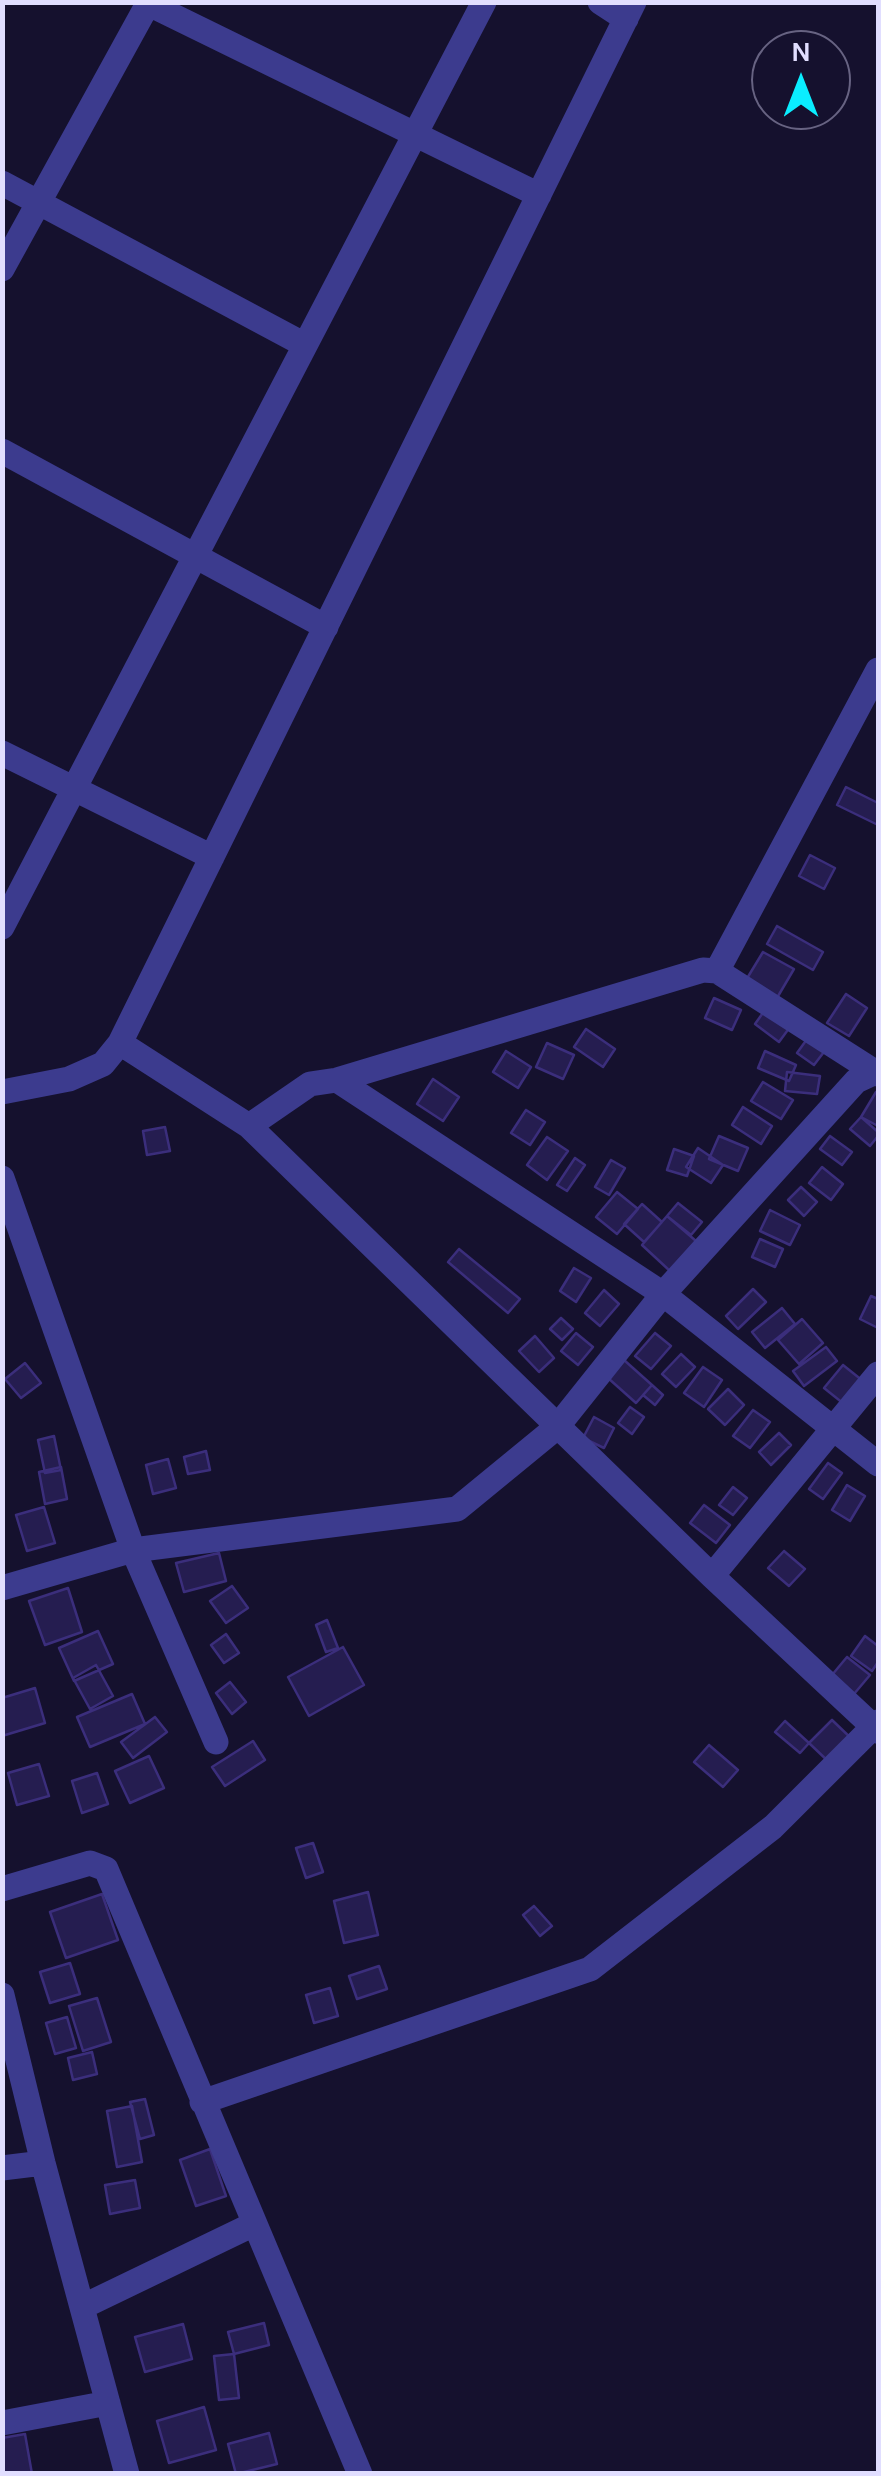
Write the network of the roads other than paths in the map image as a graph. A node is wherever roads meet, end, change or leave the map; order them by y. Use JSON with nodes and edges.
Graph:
{"nodes":[{"id":1,"x":484,"y":2,"type":"edge"},
{"id":2,"x":600,"y":2,"type":"edge"},
{"id":3,"x":149,"y":3,"type":"edge"},
{"id":4,"x":630,"y":10,"type":"edge"},
{"id":5,"x":416,"y":134,"type":"junction"},
{"id":6,"x":2,"y":182,"type":"edge"},
{"id":7,"x":539,"y":195,"type":"junction"},
{"id":8,"x":39,"y":202,"type":"junction"},
{"id":9,"x":2,"y":269,"type":"edge"},
{"id":10,"x":305,"y":345,"type":"junction"},
{"id":11,"x":2,"y":451,"type":"edge"},
{"id":12,"x":196,"y":556,"type":"junction"},
{"id":13,"x":326,"y":627,"type":"junction"},
{"id":14,"x":878,"y":670,"type":"edge"},
{"id":15,"x":2,"y":753,"type":"edge"},
{"id":16,"x":75,"y":788,"type":"junction"},
{"id":17,"x":212,"y":857,"type":"junction"},
{"id":18,"x":2,"y":927,"type":"edge"},
{"id":19,"x":717,"y":972,"type":"junction"},
{"id":20,"x":120,"y":1043,"type":"junction"},
{"id":21,"x":878,"y":1073,"type":"edge"},
{"id":22,"x":338,"y":1080,"type":"junction"},
{"id":23,"x":2,"y":1092,"type":"edge"},
{"id":24,"x":249,"y":1126,"type":"junction"},
{"id":25,"x":2,"y":1178,"type":"edge"},
{"id":26,"x":663,"y":1294,"type":"junction"},
{"id":27,"x":878,"y":1374,"type":"edge"},
{"id":28,"x":557,"y":1426,"type":"junction"},
{"id":29,"x":835,"y":1427,"type":"junction"},
{"id":30,"x":878,"y":1464,"type":"edge"},
{"id":31,"x":133,"y":1550,"type":"junction"},
{"id":32,"x":712,"y":1576,"type":"junction"},
{"id":33,"x":2,"y":1588,"type":"edge"},
{"id":34,"x":877,"y":1726,"type":"edge"},
{"id":35,"x":216,"y":1742,"type":"dead end"},
{"id":36,"x":2,"y":1889,"type":"edge"},
{"id":37,"x":2,"y":1994,"type":"edge"},
{"id":38,"x":202,"y":2102,"type":"junction"},
{"id":39,"x":43,"y":2163,"type":"junction"},
{"id":40,"x":2,"y":2168,"type":"edge"},
{"id":41,"x":254,"y":2224,"type":"junction"},
{"id":42,"x":82,"y":2307,"type":"junction"},
{"id":43,"x":108,"y":2403,"type":"junction"},
{"id":44,"x":2,"y":2424,"type":"edge"},
{"id":45,"x":127,"y":2474,"type":"edge"},
{"id":46,"x":360,"y":2474,"type":"edge"}],
"edges":[{"from":1,"to":5,"type":"street"},
{"from":2,"to":4,"type":"street"},
{"from":3,"to":5,"type":"street"},
{"from":3,"to":8,"type":"street"},
{"from":4,"to":7,"type":"street"},
{"from":5,"to":7,"type":"street"},
{"from":5,"to":10,"type":"street"},
{"from":6,"to":8,"type":"street"},
{"from":7,"to":13,"type":"street"},
{"from":8,"to":9,"type":"street"},
{"from":8,"to":10,"type":"street"},
{"from":10,"to":12,"type":"street"},
{"from":11,"to":12,"type":"street"},
{"from":12,"to":13,"type":"street"},
{"from":12,"to":16,"type":"street"},
{"from":13,"to":17,"type":"street"},
{"from":14,"to":19,"type":"street"},
{"from":15,"to":16,"type":"street"},
{"from":16,"to":17,"type":"street"},
{"from":16,"to":18,"type":"street"},
{"from":17,"to":20,"type":"street"},
{"from":19,"to":21,"type":"street"},
{"from":19,"to":22,"type":"street"},
{"from":20,"to":23,"type":"street"},
{"from":20,"to":24,"type":"street"},
{"from":21,"to":26,"type":"street"},
{"from":22,"to":24,"type":"street"},
{"from":22,"to":26,"type":"street"},
{"from":24,"to":28,"type":"street"},
{"from":25,"to":31,"type":"street"},
{"from":26,"to":28,"type":"street"},
{"from":26,"to":29,"type":"street"},
{"from":27,"to":29,"type":"street"},
{"from":28,"to":31,"type":"street"},
{"from":28,"to":32,"type":"street"},
{"from":29,"to":30,"type":"street"},
{"from":29,"to":32,"type":"street"},
{"from":31,"to":33,"type":"street"},
{"from":31,"to":35,"type":"street"},
{"from":32,"to":34,"type":"street"},
{"from":34,"to":38,"type":"street"},
{"from":36,"to":38,"type":"street"},
{"from":37,"to":39,"type":"street"},
{"from":38,"to":41,"type":"street"},
{"from":39,"to":40,"type":"street"},
{"from":39,"to":42,"type":"street"},
{"from":41,"to":42,"type":"street"},
{"from":41,"to":46,"type":"street"},
{"from":42,"to":43,"type":"street"},
{"from":43,"to":44,"type":"street"},
{"from":43,"to":45,"type":"street"}]}
